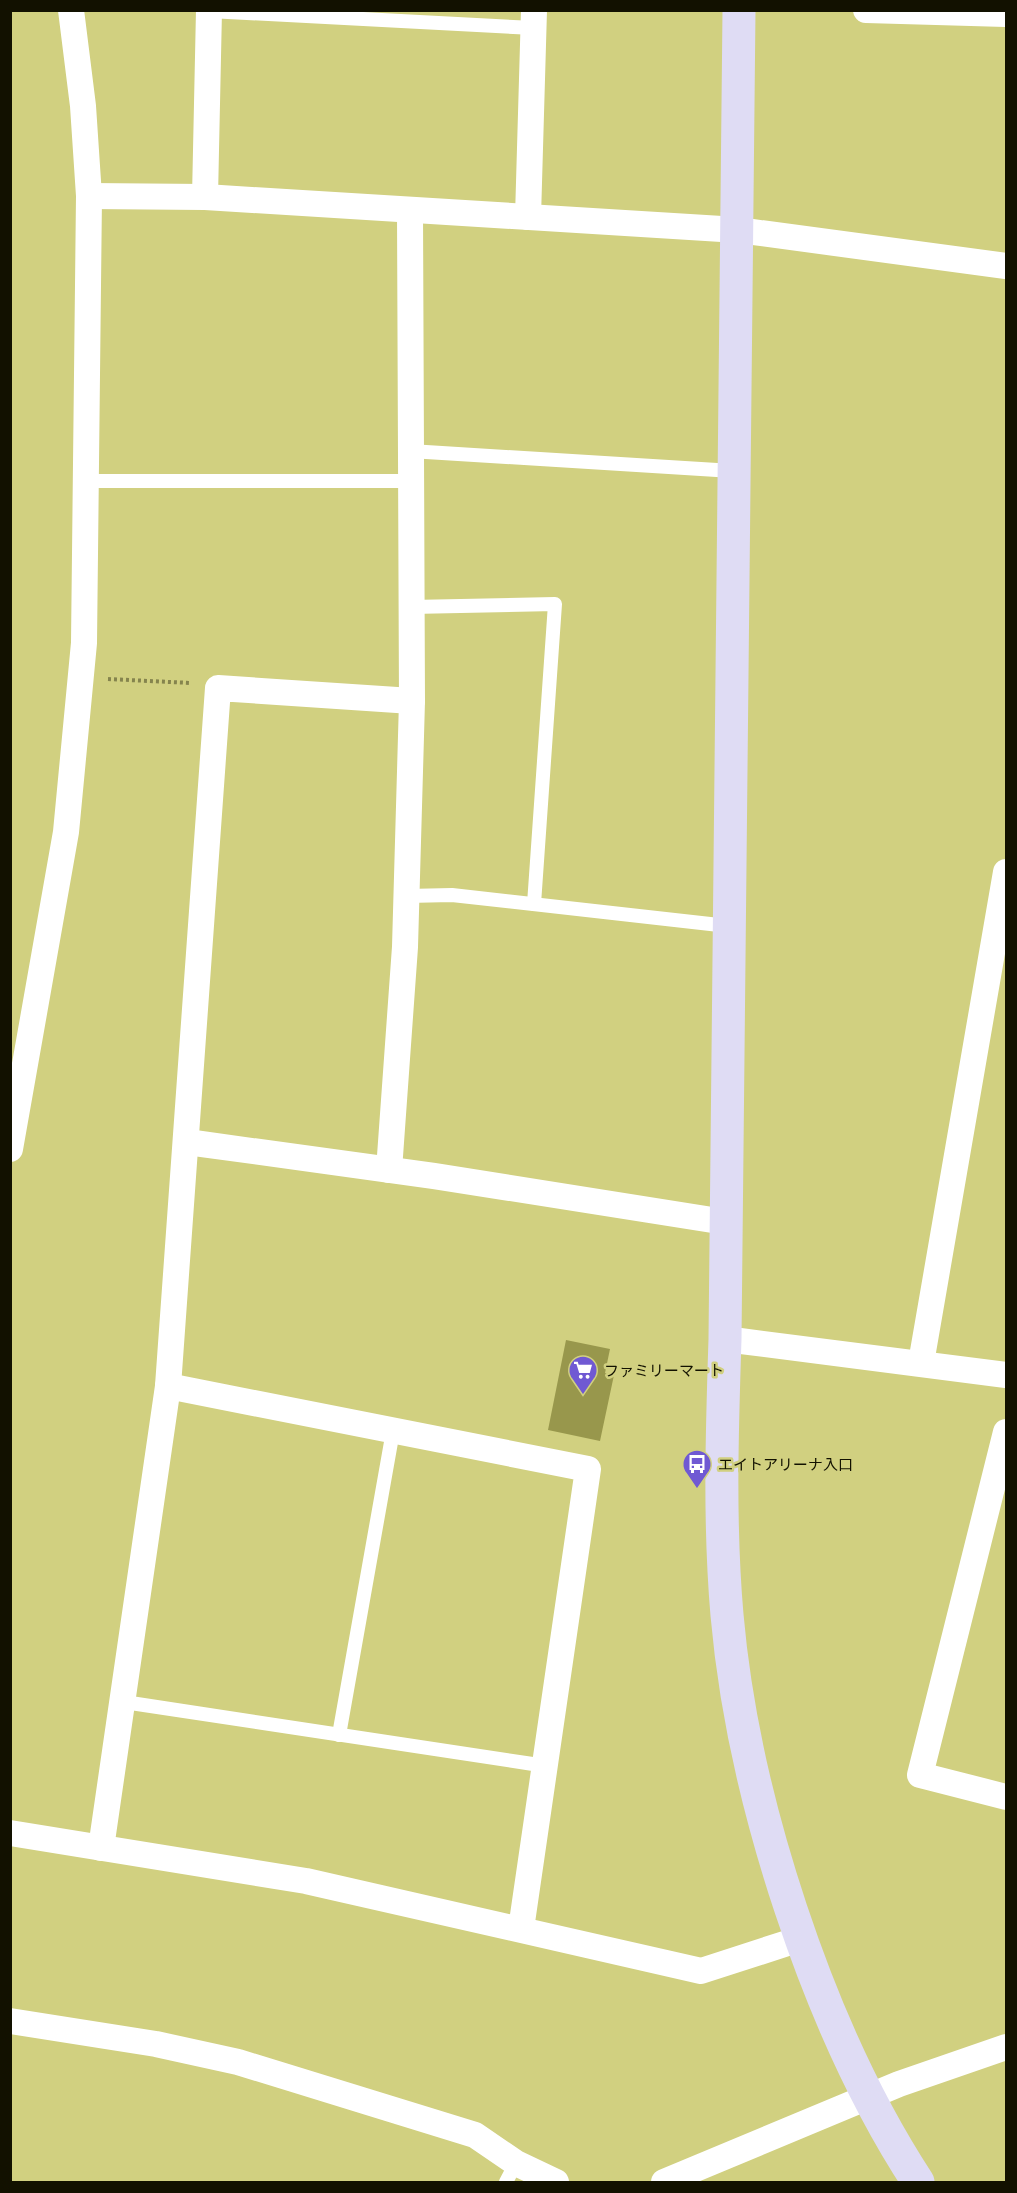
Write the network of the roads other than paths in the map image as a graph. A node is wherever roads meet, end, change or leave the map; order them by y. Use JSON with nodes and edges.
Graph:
{"nodes":[{"id":1,"x":72,"y":10,"type":"edge"},
{"id":2,"x":739,"y":10,"type":"edge"},
{"id":3,"x":866,"y":10,"type":"edge"},
{"id":4,"x":208,"y":11,"type":"edge"},
{"id":5,"x":953,"y":12,"type":"edge"},
{"id":6,"x":1006,"y":14,"type":"edge"},
{"id":7,"x":534,"y":19,"type":"edge"},
{"id":8,"x":89,"y":196,"type":"junction"},
{"id":9,"x":205,"y":197,"type":"junction"},
{"id":10,"x":410,"y":212,"type":"junction"},
{"id":11,"x":528,"y":217,"type":"junction"},
{"id":12,"x":738,"y":230,"type":"junction"},
{"id":13,"x":1006,"y":266,"type":"edge"},
{"id":14,"x":410,"y":451,"type":"junction"},
{"id":15,"x":733,"y":471,"type":"junction"},
{"id":16,"x":410,"y":480,"type":"junction"},
{"id":17,"x":87,"y":481,"type":"junction"},
{"id":18,"x":411,"y":607,"type":"junction"},
{"id":19,"x":412,"y":700,"type":"junction"},
{"id":20,"x":1006,"y":872,"type":"edge"},
{"id":21,"x":407,"y":896,"type":"junction"},
{"id":22,"x":534,"y":904,"type":"junction"},
{"id":23,"x":728,"y":926,"type":"junction"},
{"id":24,"x":187,"y":1142,"type":"junction"},
{"id":25,"x":10,"y":1149,"type":"edge"},
{"id":26,"x":389,"y":1170,"type":"junction"},
{"id":27,"x":725,"y":1222,"type":"junction"},
{"id":28,"x":725,"y":1339,"type":"junction"},
{"id":29,"x":921,"y":1363,"type":"junction"},
{"id":30,"x":1006,"y":1375,"type":"edge"},
{"id":31,"x":168,"y":1386,"type":"junction"},
{"id":32,"x":393,"y":1431,"type":"junction"},
{"id":33,"x":1006,"y":1432,"type":"edge"},
{"id":34,"x":124,"y":1702,"type":"junction"},
{"id":35,"x":339,"y":1736,"type":"junction"},
{"id":36,"x":546,"y":1766,"type":"junction"},
{"id":37,"x":1006,"y":1797,"type":"edge"},
{"id":38,"x":10,"y":1833,"type":"edge"},
{"id":39,"x":100,"y":1848,"type":"junction"},
{"id":40,"x":521,"y":1929,"type":"junction"},
{"id":41,"x":803,"y":1938,"type":"junction"},
{"id":42,"x":10,"y":2021,"type":"edge"},
{"id":43,"x":1006,"y":2047,"type":"edge"},
{"id":44,"x":871,"y":2097,"type":"junction"},
{"id":45,"x":511,"y":2173,"type":"edge"},
{"id":46,"x":556,"y":2182,"type":"edge"},
{"id":47,"x":664,"y":2182,"type":"edge"},
{"id":48,"x":918,"y":2182,"type":"edge"}],
"edges":[{"from":1,"to":8,"type":"street"},
{"from":2,"to":12,"type":"street"},
{"from":3,"to":5,"type":"street"},
{"from":4,"to":7,"type":"lane"},
{"from":4,"to":9,"type":"street"},
{"from":5,"to":6,"type":"street"},
{"from":7,"to":11,"type":"street"},
{"from":8,"to":9,"type":"street"},
{"from":8,"to":17,"type":"street"},
{"from":9,"to":10,"type":"street"},
{"from":10,"to":11,"type":"street"},
{"from":10,"to":14,"type":"street"},
{"from":11,"to":12,"type":"street"},
{"from":12,"to":13,"type":"street"},
{"from":12,"to":15,"type":"street"},
{"from":14,"to":15,"type":"lane"},
{"from":14,"to":16,"type":"street"},
{"from":15,"to":23,"type":"street"},
{"from":16,"to":17,"type":"lane"},
{"from":16,"to":18,"type":"street"},
{"from":17,"to":25,"type":"street"},
{"from":18,"to":19,"type":"street"},
{"from":18,"to":22,"type":"lane"},
{"from":19,"to":21,"type":"street"},
{"from":19,"to":24,"type":"street"},
{"from":20,"to":29,"type":"street"},
{"from":21,"to":22,"type":"lane"},
{"from":21,"to":26,"type":"street"},
{"from":22,"to":23,"type":"lane"},
{"from":23,"to":27,"type":"street"},
{"from":24,"to":26,"type":"street"},
{"from":24,"to":31,"type":"street"},
{"from":26,"to":27,"type":"street"},
{"from":27,"to":28,"type":"street"},
{"from":28,"to":29,"type":"street"},
{"from":28,"to":41,"type":"street"},
{"from":29,"to":30,"type":"street"},
{"from":31,"to":32,"type":"street"},
{"from":31,"to":34,"type":"street"},
{"from":32,"to":35,"type":"lane"},
{"from":32,"to":36,"type":"street"},
{"from":33,"to":37,"type":"street"},
{"from":34,"to":35,"type":"lane"},
{"from":34,"to":39,"type":"street"},
{"from":35,"to":36,"type":"lane"},
{"from":36,"to":40,"type":"street"},
{"from":38,"to":39,"type":"street"},
{"from":39,"to":40,"type":"street"},
{"from":40,"to":41,"type":"street"},
{"from":41,"to":44,"type":"street"},
{"from":42,"to":45,"type":"street"},
{"from":43,"to":44,"type":"street"},
{"from":44,"to":47,"type":"street"},
{"from":44,"to":48,"type":"street"},
{"from":45,"to":46,"type":"street"}]}
